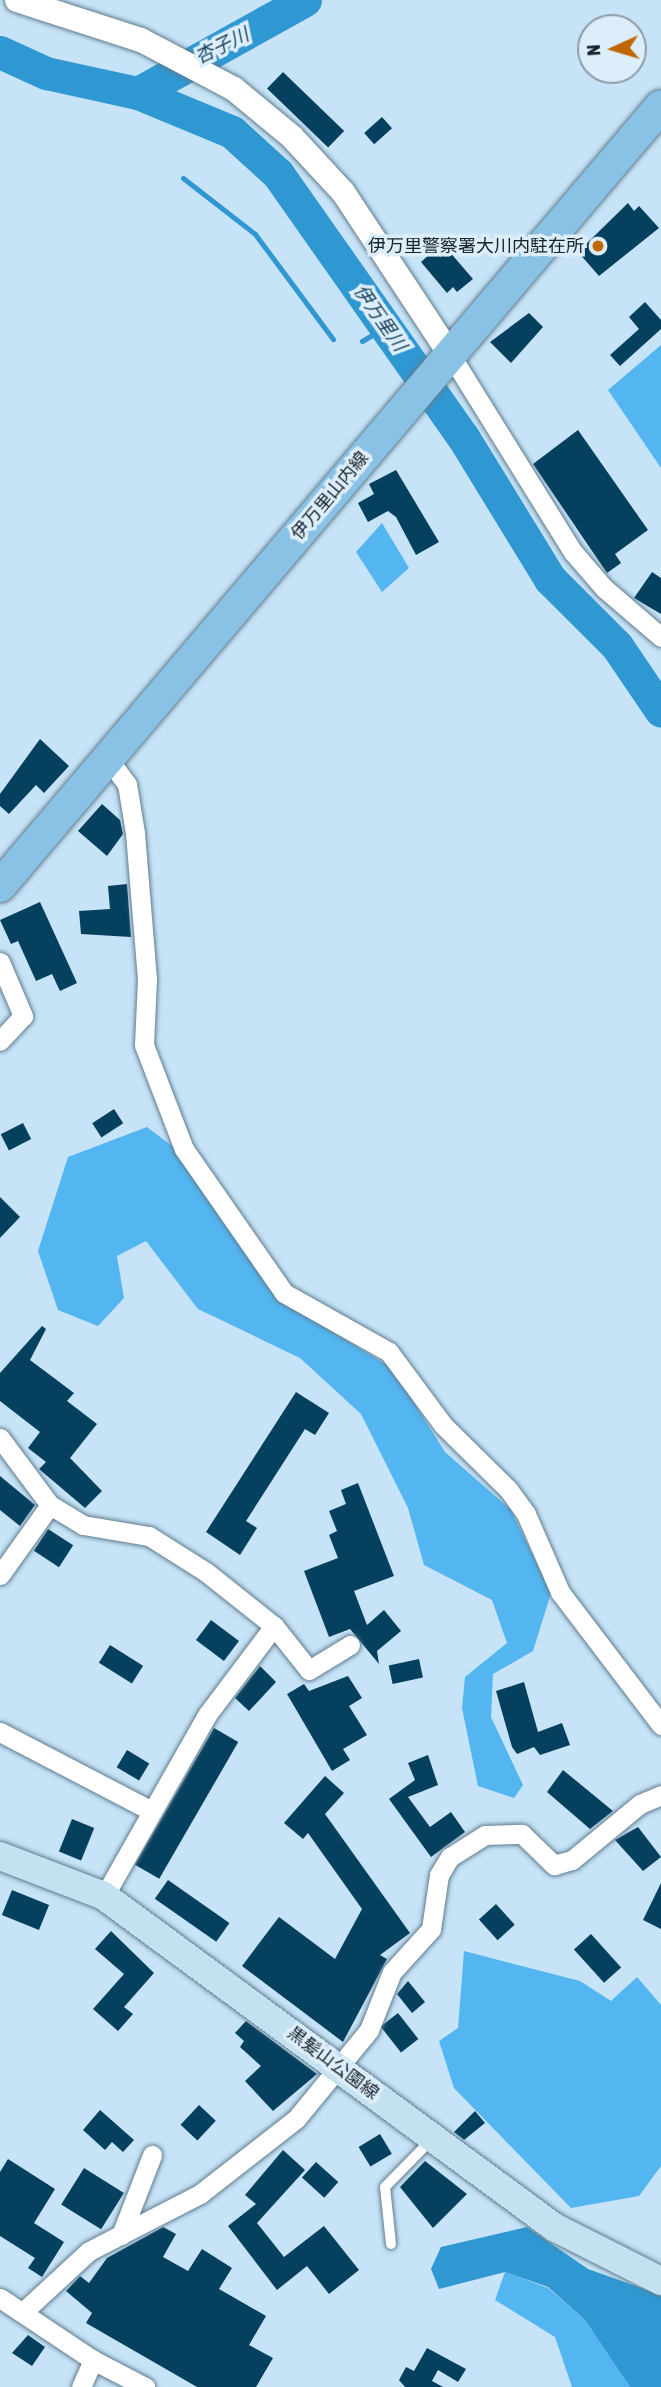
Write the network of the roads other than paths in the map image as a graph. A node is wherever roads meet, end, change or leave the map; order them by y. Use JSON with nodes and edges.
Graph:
{"nodes":[{"id":1,"x":18,"y":0,"type":"edge"},
{"id":2,"x":661,"y":106,"type":"edge"},
{"id":3,"x":448,"y":356,"type":"junction"},
{"id":4,"x":661,"y":637,"type":"edge"},
{"id":5,"x":108,"y":759,"type":"junction"},
{"id":6,"x":0,"y":886,"type":"edge"},
{"id":7,"x":0,"y":962,"type":"edge"},
{"id":8,"x":0,"y":1041,"type":"edge"},
{"id":9,"x":0,"y":1438,"type":"edge"},
{"id":10,"x":50,"y":1505,"type":"junction"},
{"id":11,"x":0,"y":1575,"type":"edge"},
{"id":12,"x":275,"y":1626,"type":"junction"},
{"id":13,"x":350,"y":1645,"type":"dead end"},
{"id":14,"x":661,"y":1725,"type":"edge"},
{"id":15,"x":0,"y":1732,"type":"edge"},
{"id":16,"x":661,"y":1795,"type":"edge"},
{"id":17,"x":152,"y":1811,"type":"junction"},
{"id":18,"x":0,"y":1856,"type":"edge"},
{"id":19,"x":104,"y":1896,"type":"junction"},
{"id":20,"x":339,"y":2067,"type":"junction"},
{"id":21,"x":433,"y":2138,"type":"junction"},
{"id":22,"x":152,"y":2155,"type":"dead end"},
{"id":23,"x":121,"y":2235,"type":"junction"},
{"id":24,"x":391,"y":2245,"type":"dead end"},
{"id":25,"x":661,"y":2281,"type":"edge"},
{"id":26,"x":0,"y":2298,"type":"edge"},
{"id":27,"x":24,"y":2311,"type":"junction"},
{"id":28,"x":93,"y":2360,"type":"junction"},
{"id":29,"x":81,"y":2387,"type":"edge"},
{"id":30,"x":145,"y":2387,"type":"edge"}],
"edges":[{"from":1,"to":3,"type":"street"},
{"from":2,"to":3,"type":"main road","name":"伊万里山内線"},
{"from":3,"to":4,"type":"street"},
{"from":3,"to":5,"type":"main road","name":"伊万里山内線"},
{"from":5,"to":6,"type":"main road","name":"伊万里山内線"},
{"from":5,"to":14,"type":"street"},
{"from":7,"to":8,"type":"street"},
{"from":9,"to":10,"type":"street"},
{"from":10,"to":11,"type":"street"},
{"from":10,"to":12,"type":"street"},
{"from":12,"to":13,"type":"street"},
{"from":12,"to":17,"type":"street"},
{"from":15,"to":17,"type":"street"},
{"from":16,"to":20,"type":"street"},
{"from":17,"to":19,"type":"street"},
{"from":18,"to":19,"type":"main road","name":"黒髪山公園線"},
{"from":19,"to":20,"type":"main road","name":"黒髪山公園線"},
{"from":20,"to":21,"type":"main road","name":"黒髪山公園線"},
{"from":20,"to":23,"type":"street"},
{"from":21,"to":24,"type":"lane"},
{"from":21,"to":25,"type":"main road","name":"黒髪山公園線"},
{"from":22,"to":23,"type":"street"},
{"from":23,"to":27,"type":"street"},
{"from":26,"to":27,"type":"street"},
{"from":27,"to":28,"type":"street"},
{"from":28,"to":29,"type":"street"},
{"from":28,"to":30,"type":"street"}]}
